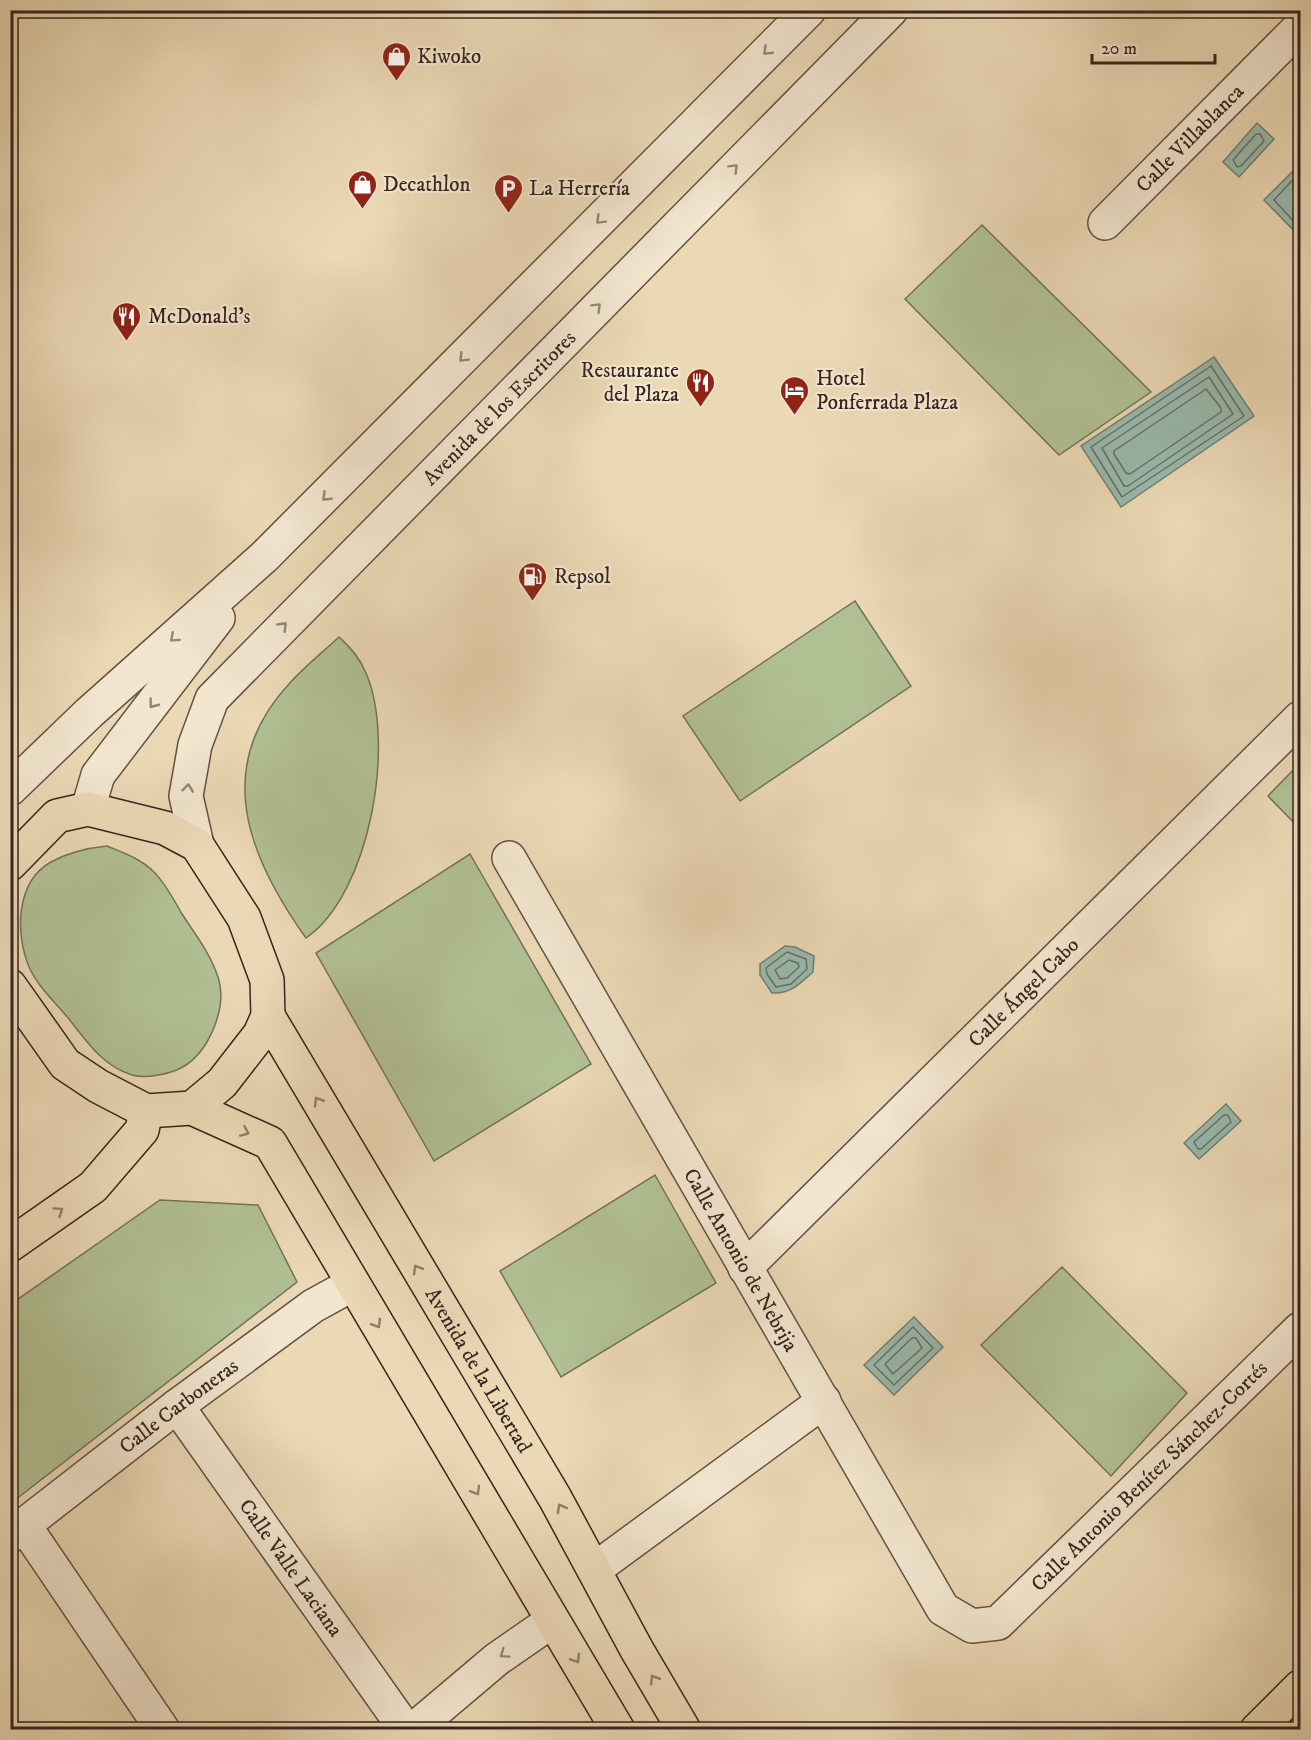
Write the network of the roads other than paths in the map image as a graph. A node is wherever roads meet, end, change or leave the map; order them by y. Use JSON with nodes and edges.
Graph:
{"nodes":[{"id":1,"x":809,"y":10,"type":"edge"},
{"id":2,"x":891,"y":10,"type":"edge"},
{"id":3,"x":1300,"y":27,"type":"edge"},
{"id":4,"x":1105,"y":223,"type":"dead end"},
{"id":5,"x":264,"y":557,"type":"junction"},
{"id":6,"x":1300,"y":718,"type":"edge"},
{"id":7,"x":10,"y":789,"type":"edge"},
{"id":8,"x":88,"y":809,"type":"junction"},
{"id":9,"x":197,"y":845,"type":"junction"},
{"id":10,"x":508,"y":858,"type":"dead end"},
{"id":11,"x":10,"y":864,"type":"edge"},
{"id":12,"x":10,"y":986,"type":"edge"},
{"id":13,"x":268,"y":1016,"type":"junction"},
{"id":14,"x":192,"y":1108,"type":"junction"},
{"id":15,"x":146,"y":1111,"type":"junction"},
{"id":16,"x":10,"y":1245,"type":"edge"},
{"id":17,"x":746,"y":1268,"type":"junction"},
{"id":18,"x":353,"y":1284,"type":"junction"},
{"id":19,"x":1300,"y":1329,"type":"edge"},
{"id":20,"x":824,"y":1401,"type":"junction"},
{"id":21,"x":177,"y":1406,"type":"junction"},
{"id":22,"x":17,"y":1530,"type":"edge"},
{"id":23,"x":595,"y":1569,"type":"junction"},
{"id":24,"x":552,"y":1621,"type":"junction"},
{"id":25,"x":998,"y":1623,"type":"joint"},
{"id":26,"x":1300,"y":1687,"type":"edge"},
{"id":27,"x":164,"y":1730,"type":"edge"},
{"id":28,"x":406,"y":1730,"type":"edge"},
{"id":29,"x":413,"y":1730,"type":"edge"},
{"id":30,"x":618,"y":1730,"type":"edge"},
{"id":31,"x":684,"y":1730,"type":"edge"},
{"id":32,"x":1257,"y":1730,"type":"edge"}],
"edges":[{"from":1,"to":5,"type":"street","one_way":true},
{"from":9,"to":2,"type":"street","name":"Avenida de los Escritores","one_way":true},
{"from":3,"to":4,"type":"street","name":"Calle Villablanca"},
{"from":5,"to":7,"type":"street","one_way":true},
{"from":5,"to":8,"type":"street","one_way":true},
{"from":6,"to":17,"type":"street","name":"Calle Ángel Cabo"},
{"from":8,"to":9,"type":"main road"},
{"from":8,"to":11,"type":"main road"},
{"from":9,"to":13,"type":"main road"},
{"from":10,"to":17,"type":"street","name":"Calle Antonio de Nebrija"},
{"from":12,"to":15,"type":"main road"},
{"from":13,"to":14,"type":"main road"},
{"from":23,"to":13,"type":"main road","name":"Avenida de la Libertad","one_way":true},
{"from":14,"to":15,"type":"main road"},
{"from":14,"to":18,"type":"main road","one_way":true},
{"from":16,"to":15,"type":"main road","one_way":true},
{"from":17,"to":20,"type":"street","name":"Calle Antonio de Nebrija"},
{"from":18,"to":21,"type":"street","name":"Calle Carboneras"},
{"from":18,"to":24,"type":"main road","one_way":true},
{"from":19,"to":25,"type":"street","name":"Calle Antonio Benítez Sánchez-Cortés"},
{"from":20,"to":23,"type":"street"},
{"from":20,"to":25,"type":"street","name":"Calle Antonio de Nebrija"},
{"from":21,"to":22,"type":"street","name":"Calle Carboneras"},
{"from":21,"to":28,"type":"street","name":"Calle Valle Laciana"},
{"from":22,"to":27,"type":"street"},
{"from":31,"to":23,"type":"main road","name":"Avenida de la Libertad","one_way":true},
{"from":24,"to":29,"type":"street","one_way":true},
{"from":24,"to":30,"type":"main road","one_way":true},
{"from":26,"to":32,"type":"main road"}]}
